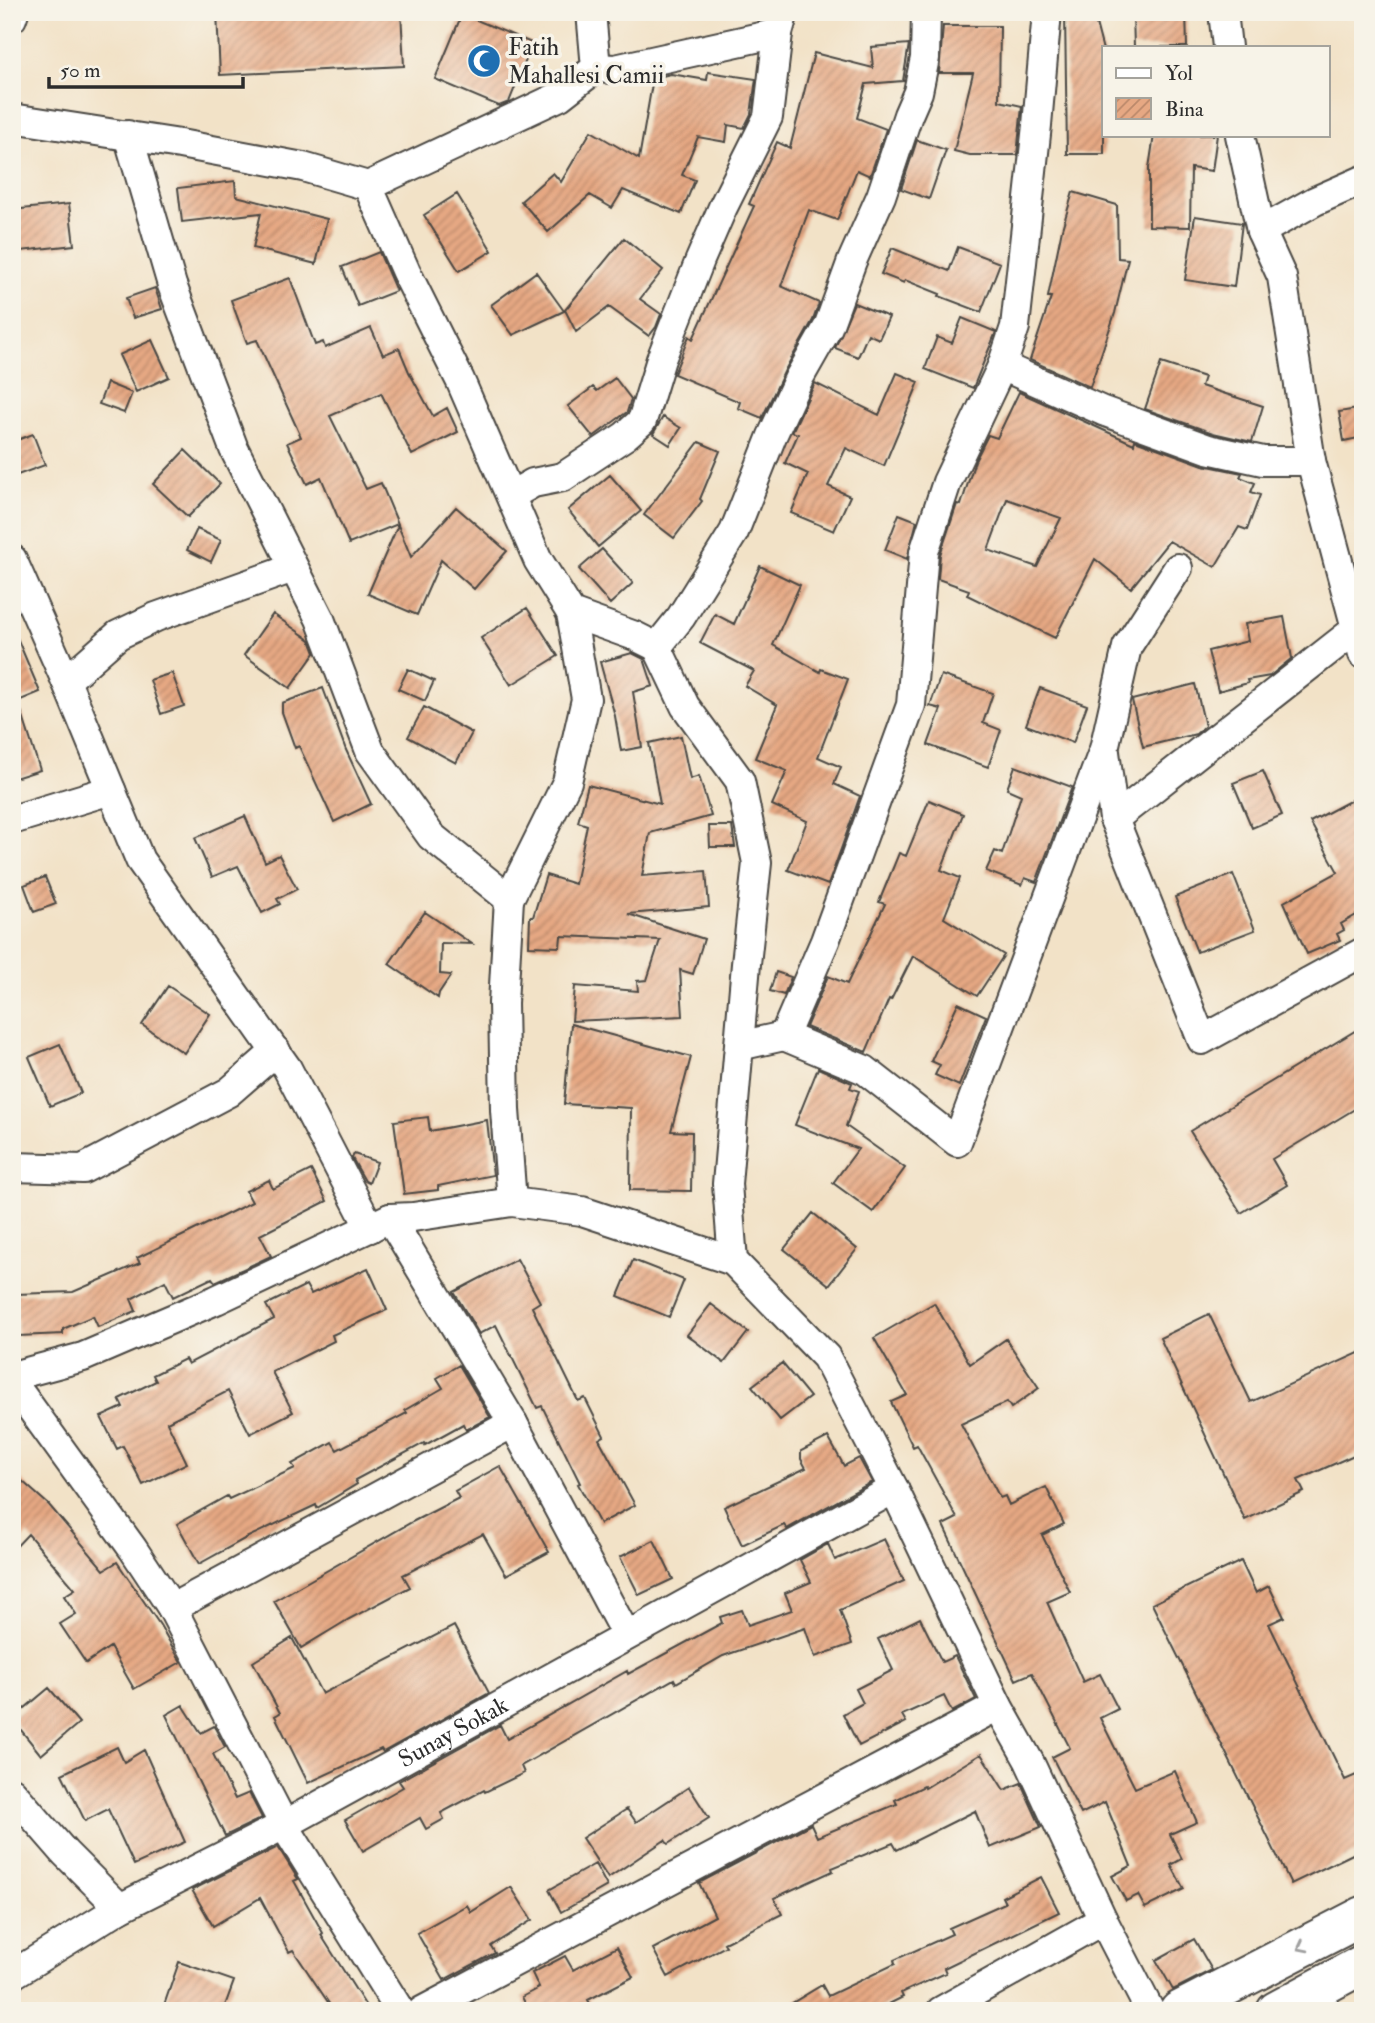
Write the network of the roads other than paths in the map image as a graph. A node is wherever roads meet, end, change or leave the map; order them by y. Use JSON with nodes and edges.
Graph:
{"nodes":[{"id":1,"x":14,"y":12,"type":"edge"},
{"id":2,"x":591,"y":12,"type":"edge"},
{"id":3,"x":926,"y":12,"type":"edge"},
{"id":4,"x":1047,"y":12,"type":"edge"},
{"id":5,"x":1223,"y":12,"type":"edge"},
{"id":6,"x":12,"y":18,"type":"edge"},
{"id":7,"x":781,"y":23,"type":"edge"},
{"id":8,"x":1227,"y":46,"type":"edge"},
{"id":9,"x":596,"y":68,"type":"junction"},
{"id":10,"x":12,"y":118,"type":"edge"},
{"id":11,"x":128,"y":135,"type":"junction"},
{"id":12,"x":1240,"y":136,"type":"edge"},
{"id":13,"x":1363,"y":180,"type":"edge"},
{"id":14,"x":368,"y":186,"type":"junction"},
{"id":15,"x":1261,"y":231,"type":"junction"},
{"id":16,"x":1002,"y":366,"type":"junction"},
{"id":17,"x":1311,"y":461,"type":"junction"},
{"id":18,"x":512,"y":495,"type":"junction"},
{"id":19,"x":12,"y":559,"type":"edge"},
{"id":20,"x":293,"y":568,"type":"junction"},
{"id":21,"x":1178,"y":568,"type":"dead end"},
{"id":22,"x":571,"y":613,"type":"junction"},
{"id":23,"x":1359,"y":642,"type":"edge"},
{"id":24,"x":657,"y":647,"type":"junction"},
{"id":25,"x":66,"y":681,"type":"junction"},
{"id":26,"x":1104,"y":749,"type":"junction"},
{"id":27,"x":111,"y":790,"type":"junction"},
{"id":28,"x":1114,"y":819,"type":"junction"},
{"id":29,"x":12,"y":820,"type":"edge"},
{"id":30,"x":509,"y":898,"type":"junction"},
{"id":31,"x":1363,"y":952,"type":"edge"},
{"id":32,"x":784,"y":1036,"type":"junction"},
{"id":33,"x":739,"y":1046,"type":"junction"},
{"id":34,"x":276,"y":1051,"type":"junction"},
{"id":35,"x":12,"y":1167,"type":"edge"},
{"id":36,"x":512,"y":1202,"type":"junction"},
{"id":37,"x":380,"y":1223,"type":"junction"},
{"id":38,"x":733,"y":1261,"type":"junction"},
{"id":39,"x":12,"y":1376,"type":"edge"},
{"id":40,"x":12,"y":1382,"type":"edge"},
{"id":41,"x":513,"y":1423,"type":"junction"},
{"id":42,"x":894,"y":1489,"type":"junction"},
{"id":43,"x":172,"y":1608,"type":"junction"},
{"id":44,"x":626,"y":1635,"type":"junction"},
{"id":45,"x":999,"y":1706,"type":"junction"},
{"id":46,"x":12,"y":1792,"type":"edge"},
{"id":47,"x":284,"y":1825,"type":"junction"},
{"id":48,"x":120,"y":1908,"type":"junction"},
{"id":49,"x":1363,"y":1916,"type":"edge"},
{"id":50,"x":1103,"y":1920,"type":"junction"},
{"id":51,"x":1363,"y":1964,"type":"edge"},
{"id":52,"x":12,"y":1975,"type":"edge"},
{"id":53,"x":400,"y":2011,"type":"edge"},
{"id":54,"x":422,"y":2011,"type":"edge"},
{"id":55,"x":941,"y":2011,"type":"edge"},
{"id":56,"x":1150,"y":2011,"type":"edge"},
{"id":57,"x":1179,"y":2011,"type":"edge"},
{"id":58,"x":1276,"y":2011,"type":"edge"}],
"edges":[{"from":1,"to":6,"type":"street"},
{"from":2,"to":9,"type":"street"},
{"from":3,"to":24,"type":"street"},
{"from":4,"to":16,"type":"street"},
{"from":5,"to":8,"type":"street"},
{"from":7,"to":9,"type":"street"},
{"from":7,"to":18,"type":"street"},
{"from":9,"to":14,"type":"street"},
{"from":10,"to":11,"type":"street"},
{"from":11,"to":14,"type":"street"},
{"from":11,"to":20,"type":"street"},
{"from":12,"to":15,"type":"street"},
{"from":13,"to":15,"type":"street"},
{"from":14,"to":18,"type":"street"},
{"from":15,"to":17,"type":"street"},
{"from":16,"to":17,"type":"street"},
{"from":16,"to":32,"type":"street"},
{"from":17,"to":23,"type":"street"},
{"from":18,"to":22,"type":"street"},
{"from":19,"to":25,"type":"street"},
{"from":20,"to":25,"type":"street"},
{"from":20,"to":30,"type":"street"},
{"from":21,"to":26,"type":"street"},
{"from":22,"to":24,"type":"street"},
{"from":22,"to":30,"type":"street"},
{"from":23,"to":28,"type":"street"},
{"from":24,"to":33,"type":"street"},
{"from":25,"to":27,"type":"street"},
{"from":26,"to":28,"type":"street"},
{"from":26,"to":32,"type":"street"},
{"from":27,"to":29,"type":"street"},
{"from":27,"to":34,"type":"street"},
{"from":28,"to":31,"type":"street"},
{"from":30,"to":36,"type":"street"},
{"from":32,"to":33,"type":"street"},
{"from":33,"to":38,"type":"street"},
{"from":34,"to":35,"type":"street"},
{"from":34,"to":37,"type":"street"},
{"from":36,"to":37,"type":"street"},
{"from":36,"to":38,"type":"street"},
{"from":37,"to":39,"type":"street"},
{"from":37,"to":41,"type":"street"},
{"from":38,"to":42,"type":"street"},
{"from":40,"to":43,"type":"street"},
{"from":41,"to":43,"type":"street"},
{"from":41,"to":44,"type":"street"},
{"from":42,"to":44,"type":"street","name":"Sunay Sokak"},
{"from":42,"to":45,"type":"street"},
{"from":43,"to":47,"type":"street"},
{"from":44,"to":47,"type":"street","name":"Sunay Sokak"},
{"from":45,"to":50,"type":"street"},
{"from":45,"to":54,"type":"street"},
{"from":46,"to":48,"type":"street"},
{"from":47,"to":48,"type":"street","name":"Sunay Sokak"},
{"from":47,"to":53,"type":"street"},
{"from":48,"to":52,"type":"street","name":"Sunay Sokak"},
{"from":49,"to":57,"type":"main road","one_way":true},
{"from":50,"to":55,"type":"street"},
{"from":50,"to":56,"type":"street"},
{"from":51,"to":58,"type":"main road"}]}
